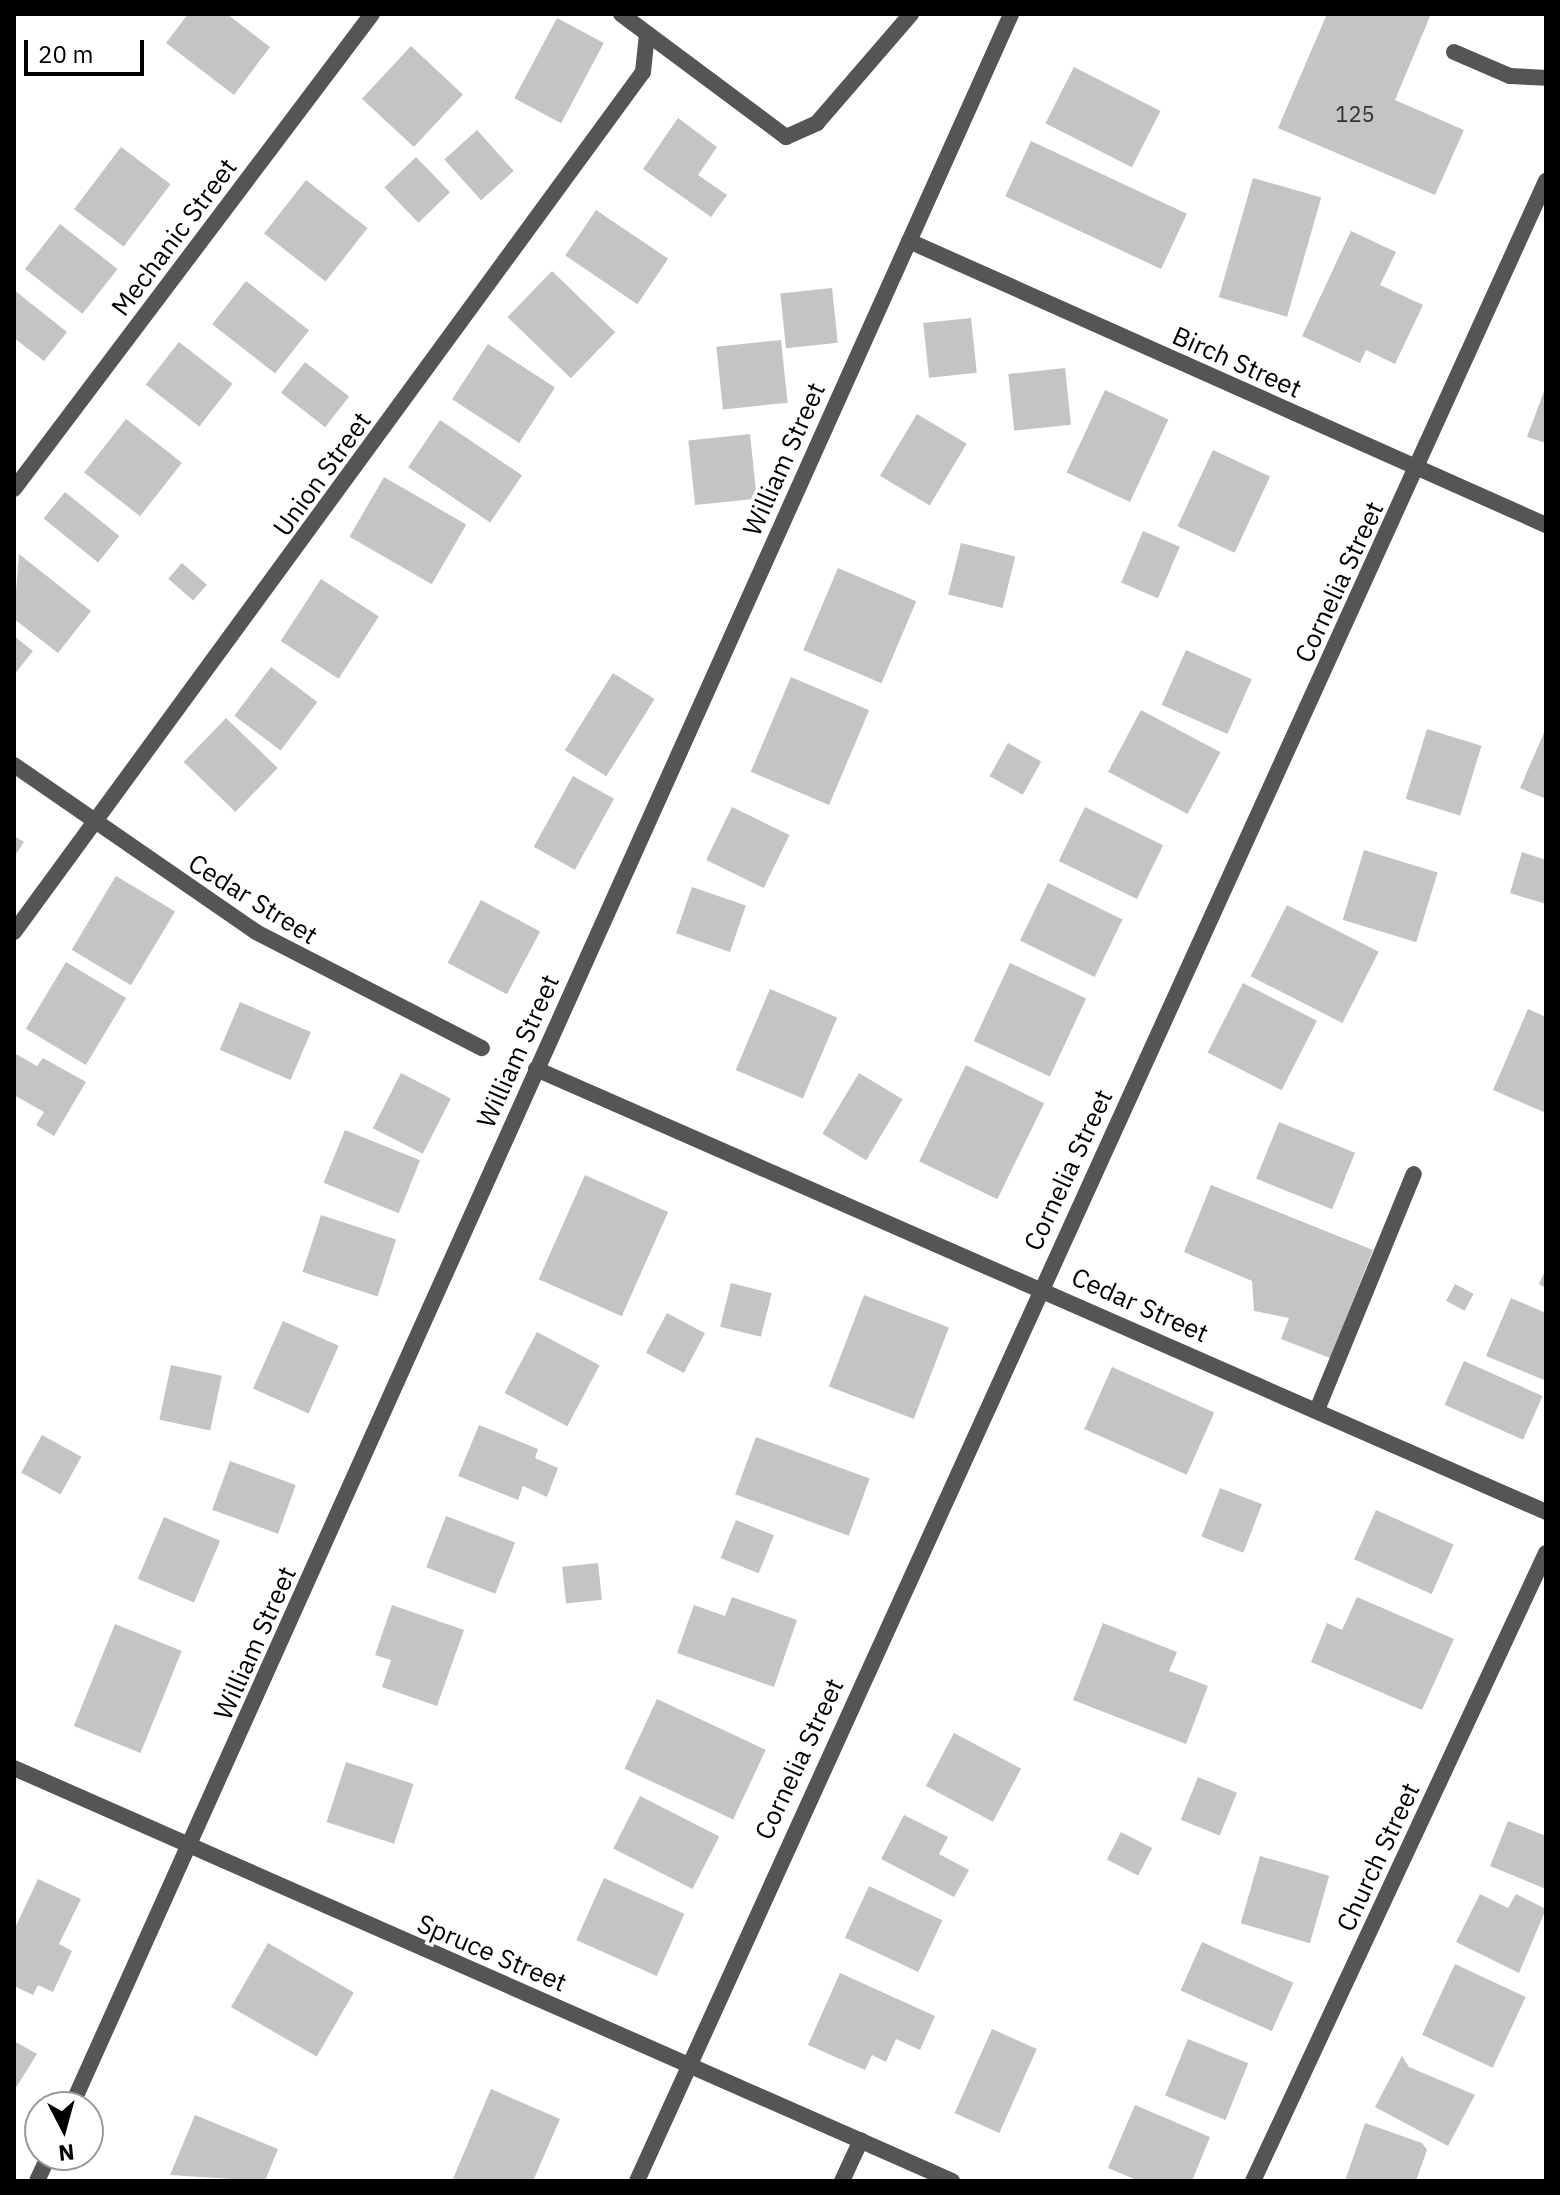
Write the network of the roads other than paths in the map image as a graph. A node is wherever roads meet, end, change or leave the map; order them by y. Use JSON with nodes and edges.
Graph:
{"nodes":[{"id":1,"x":372,"y":14,"type":"edge"},
{"id":2,"x":621,"y":14,"type":"edge"},
{"id":3,"x":911,"y":14,"type":"edge"},
{"id":4,"x":1011,"y":14,"type":"edge"},
{"id":5,"x":647,"y":34,"type":"junction"},
{"id":6,"x":1454,"y":52,"type":"dead end"},
{"id":7,"x":1546,"y":78,"type":"edge"},
{"id":8,"x":1546,"y":181,"type":"edge"},
{"id":9,"x":909,"y":241,"type":"junction"},
{"id":10,"x":1417,"y":469,"type":"junction"},
{"id":11,"x":14,"y":489,"type":"edge"},
{"id":12,"x":1546,"y":525,"type":"edge"},
{"id":13,"x":14,"y":765,"type":"edge"},
{"id":14,"x":96,"y":826,"type":"junction"},
{"id":15,"x":14,"y":932,"type":"edge"},
{"id":16,"x":482,"y":1048,"type":"dead end"},
{"id":17,"x":536,"y":1069,"type":"junction"},
{"id":18,"x":1414,"y":1174,"type":"dead end"},
{"id":19,"x":1041,"y":1287,"type":"junction"},
{"id":20,"x":1317,"y":1410,"type":"junction"},
{"id":21,"x":1546,"y":1512,"type":"edge"},
{"id":22,"x":1546,"y":1553,"type":"edge"},
{"id":23,"x":14,"y":1768,"type":"edge"},
{"id":24,"x":190,"y":1849,"type":"junction"},
{"id":25,"x":688,"y":2063,"type":"junction"},
{"id":26,"x":78,"y":2091,"type":"edge"},
{"id":27,"x":861,"y":2140,"type":"junction"},
{"id":28,"x":637,"y":2181,"type":"edge"},
{"id":29,"x":842,"y":2181,"type":"edge"},
{"id":30,"x":952,"y":2181,"type":"edge"},
{"id":31,"x":1253,"y":2181,"type":"edge"}],
"edges":[{"from":1,"to":11,"type":"street","name":"Mechanic Street"},
{"from":2,"to":5,"type":"street"},
{"from":3,"to":5,"type":"street"},
{"from":4,"to":9,"type":"street","name":"William Street"},
{"from":5,"to":14,"type":"street","name":"Union Street"},
{"from":6,"to":7,"type":"street"},
{"from":8,"to":10,"type":"street","name":"Cornelia Street"},
{"from":9,"to":10,"type":"street","name":"Birch Street"},
{"from":9,"to":17,"type":"street","name":"William Street"},
{"from":10,"to":12,"type":"street","name":"Birch Street"},
{"from":10,"to":19,"type":"street","name":"Cornelia Street"},
{"from":13,"to":14,"type":"street","name":"Cedar Street"},
{"from":14,"to":15,"type":"street","name":"Union Street"},
{"from":14,"to":16,"type":"street","name":"Cedar Street"},
{"from":17,"to":19,"type":"street","name":"Cedar Street"},
{"from":17,"to":24,"type":"street","name":"William Street"},
{"from":18,"to":20,"type":"street"},
{"from":19,"to":20,"type":"street","name":"Cedar Street"},
{"from":19,"to":25,"type":"street","name":"Cornelia Street"},
{"from":20,"to":21,"type":"street","name":"Cedar Street"},
{"from":22,"to":31,"type":"street","name":"Church Street"},
{"from":23,"to":24,"type":"street","name":"Spruce Street"},
{"from":24,"to":25,"type":"street","name":"Spruce Street"},
{"from":24,"to":26,"type":"street","name":"William Street"},
{"from":25,"to":27,"type":"street","name":"Spruce Street"},
{"from":25,"to":28,"type":"street","name":"Cornelia Street"},
{"from":27,"to":29,"type":"street"},
{"from":27,"to":30,"type":"street","name":"Spruce Street"}]}
